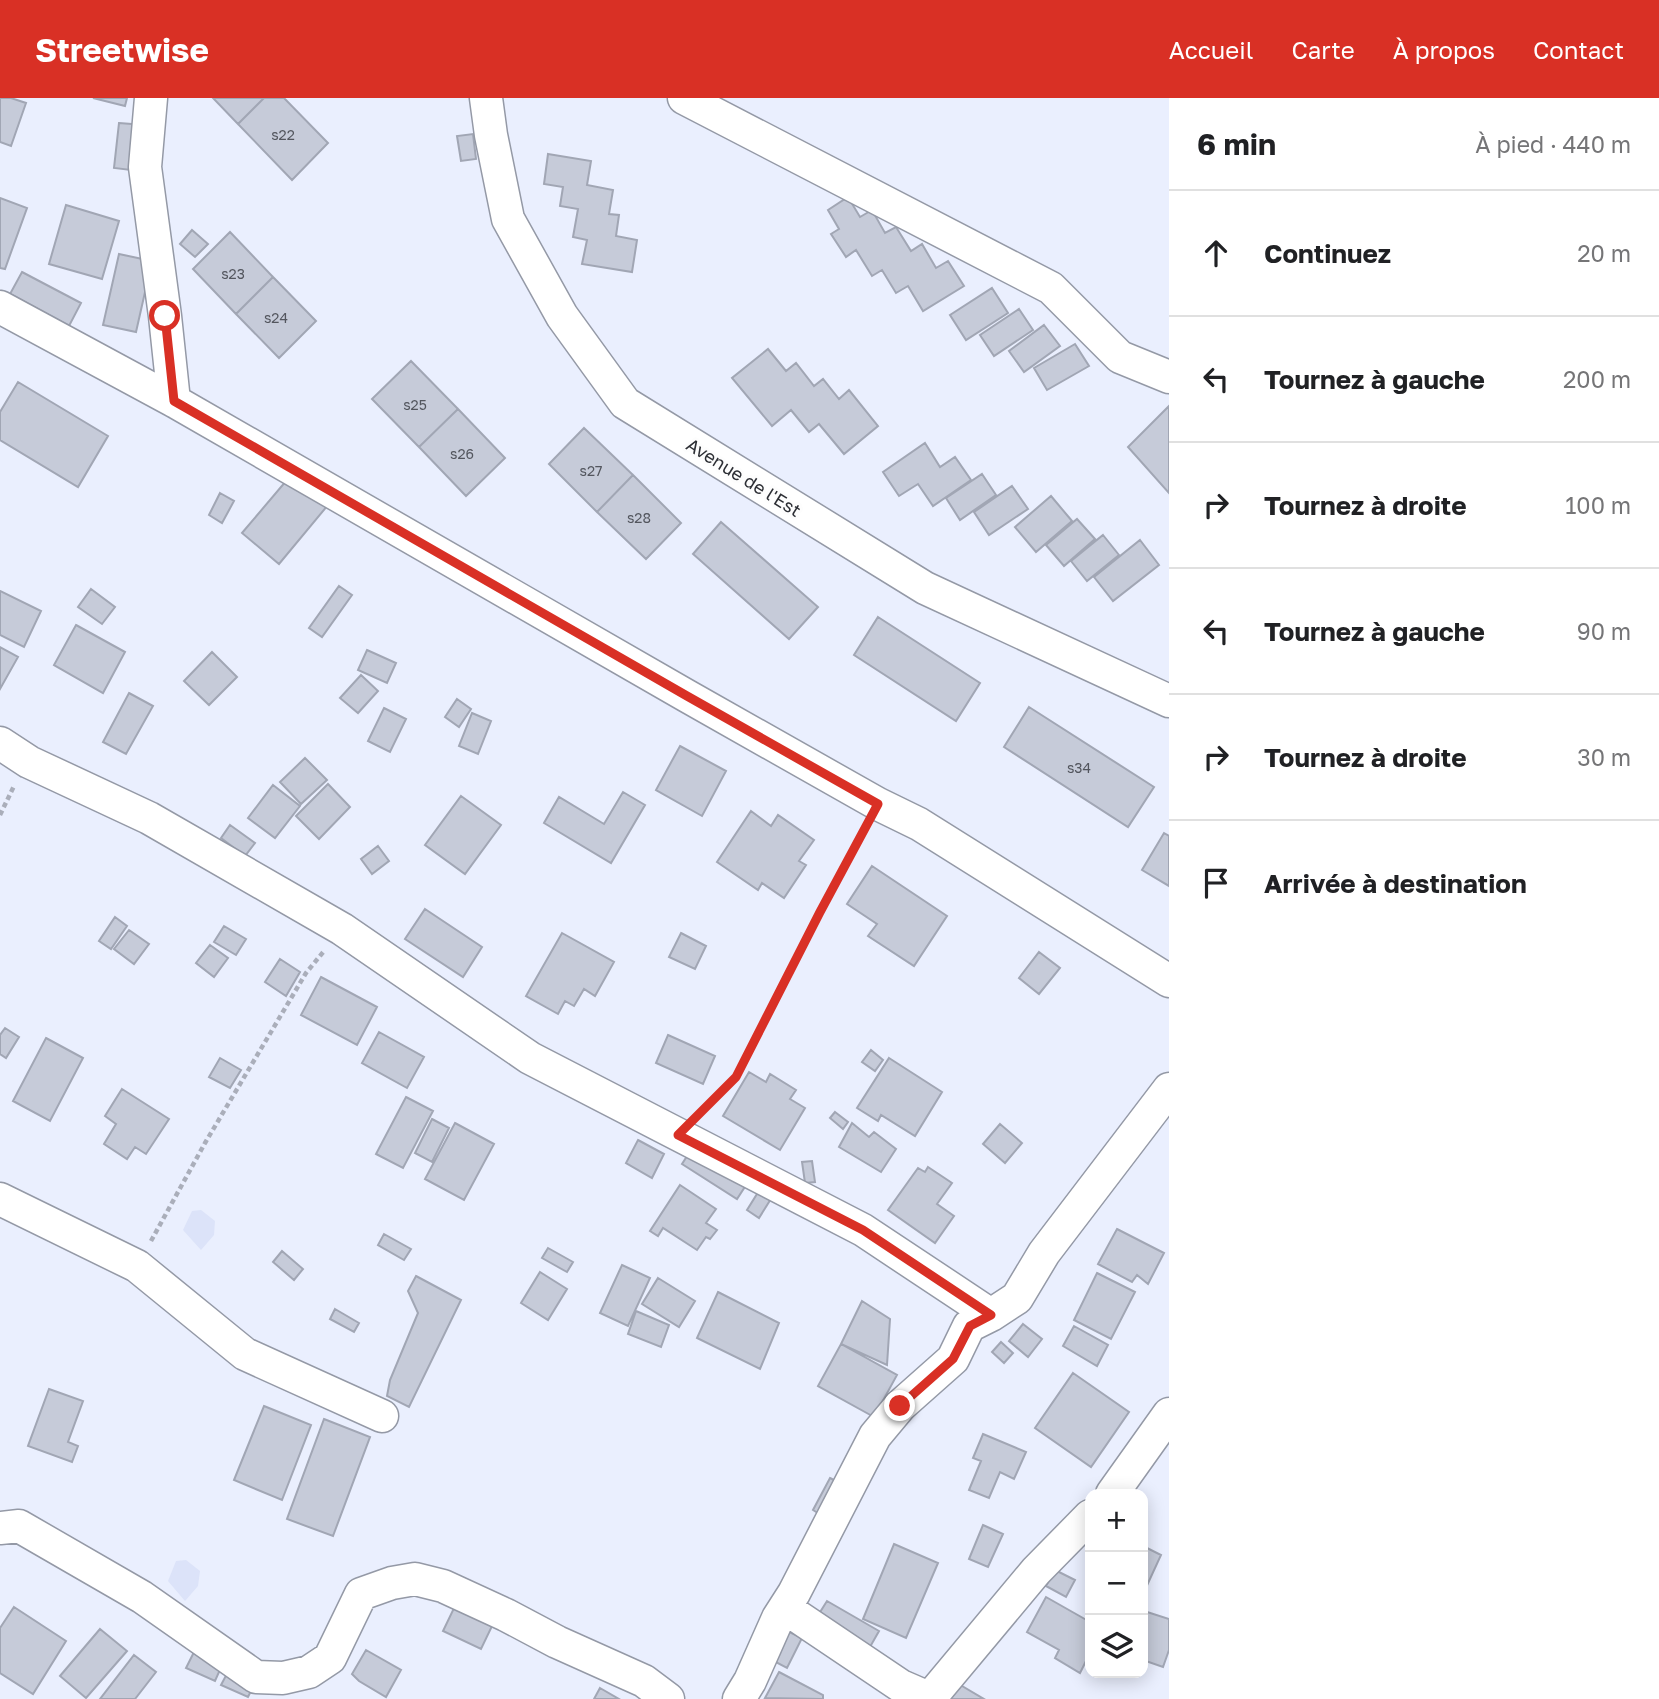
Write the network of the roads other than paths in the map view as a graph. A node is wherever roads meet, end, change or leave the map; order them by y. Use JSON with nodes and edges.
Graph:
{"nodes":[{"id":1,"x":151,"y":98,"type":"edge"},
{"id":2,"x":486,"y":98,"type":"edge"},
{"id":3,"x":684,"y":98,"type":"edge"},
{"id":4,"x":0,"y":307,"type":"edge"},
{"id":5,"x":1169,"y":377,"type":"edge"},
{"id":6,"x":174,"y":401,"type":"junction"},
{"id":7,"x":1169,"y":701,"type":"edge"},
{"id":8,"x":0,"y":743,"type":"edge"},
{"id":9,"x":1169,"y":981,"type":"edge"},
{"id":10,"x":1169,"y":1089,"type":"edge"},
{"id":11,"x":0,"y":1199,"type":"edge"},
{"id":12,"x":991,"y":1315,"type":"junction"},
{"id":13,"x":1169,"y":1414,"type":"edge"},
{"id":14,"x":382,"y":1416,"type":"dead end"},
{"id":15,"x":1116,"y":1489,"type":"edge"},
{"id":16,"x":1085,"y":1521,"type":"edge"},
{"id":17,"x":0,"y":1528,"type":"edge"},
{"id":18,"x":785,"y":1608,"type":"junction"},
{"id":19,"x":668,"y":1699,"type":"edge"},
{"id":20,"x":739,"y":1699,"type":"edge"},
{"id":21,"x":930,"y":1699,"type":"edge"}],
"edges":[{"from":1,"to":6,"type":"street"},
{"from":2,"to":7,"type":"street","name":"Avenue de l'Est"},
{"from":3,"to":5,"type":"street"},
{"from":4,"to":6,"type":"street"},
{"from":6,"to":9,"type":"street"},
{"from":8,"to":12,"type":"street"},
{"from":10,"to":12,"type":"street"},
{"from":11,"to":14,"type":"street"},
{"from":12,"to":18,"type":"street"},
{"from":13,"to":15,"type":"street"},
{"from":16,"to":21,"type":"street"},
{"from":17,"to":19,"type":"street"},
{"from":18,"to":20,"type":"street"},
{"from":18,"to":21,"type":"street"}]}
